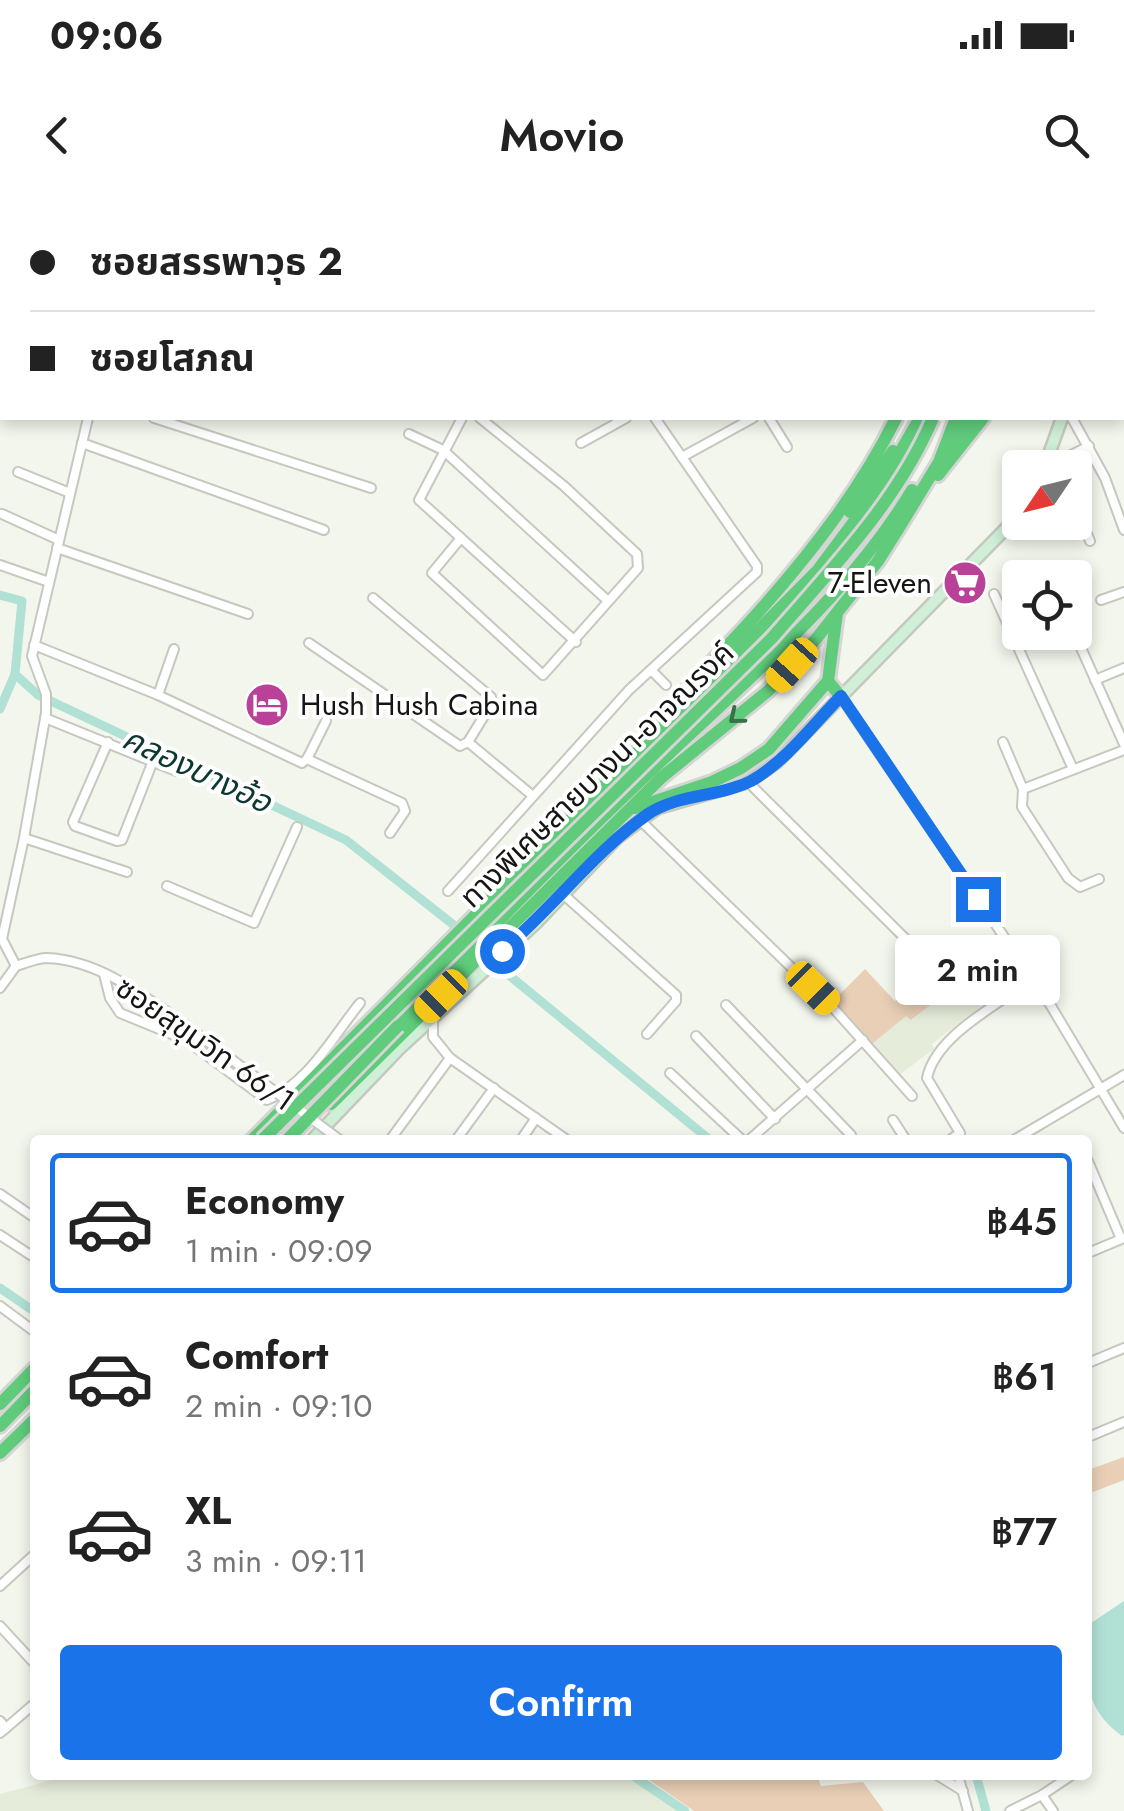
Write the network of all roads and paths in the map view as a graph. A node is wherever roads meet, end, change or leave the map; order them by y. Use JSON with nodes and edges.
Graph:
{"nodes":[{"id":1,"x":88,"y":420,"type":"edge"},
{"id":2,"x":160,"y":420,"type":"edge"},
{"id":3,"x":461,"y":420,"type":"edge"},
{"id":4,"x":482,"y":420,"type":"edge"},
{"id":5,"x":622,"y":420,"type":"edge"},
{"id":6,"x":656,"y":420,"type":"edge"},
{"id":7,"x":749,"y":420,"type":"edge"},
{"id":8,"x":770,"y":420,"type":"edge"},
{"id":9,"x":895,"y":420,"type":"edge"},
{"id":10,"x":917,"y":420,"type":"edge"},
{"id":11,"x":917,"y":420,"type":"edge"},
{"id":12,"x":932,"y":420,"type":"edge"},
{"id":13,"x":953,"y":420,"type":"edge"},
{"id":14,"x":953,"y":420,"type":"edge"},
{"id":15,"x":969,"y":420,"type":"edge"},
{"id":16,"x":981,"y":420,"type":"edge"},
{"id":17,"x":1061,"y":420,"type":"edge"},
{"id":18,"x":1073,"y":420,"type":"edge"},
{"id":19,"x":410,"y":434,"type":"dead end"},
{"id":20,"x":581,"y":443,"type":"dead end"},
{"id":21,"x":82,"y":444,"type":"junction"},
{"id":22,"x":1089,"y":446,"type":"junction"},
{"id":23,"x":787,"y":447,"type":"dead end"},
{"id":24,"x":443,"y":450,"type":"junction"},
{"id":25,"x":1050,"y":450,"type":"edge"},
{"id":26,"x":1082,"y":450,"type":"edge"},
{"id":27,"x":682,"y":456,"type":"junction"},
{"id":28,"x":939,"y":462,"type":"junction"},
{"id":29,"x":18,"y":472,"type":"dead end"},
{"id":30,"x":371,"y":488,"type":"dead end"},
{"id":31,"x":70,"y":493,"type":"junction"},
{"id":32,"x":910,"y":509,"type":"junction"},
{"id":33,"x":2,"y":514,"type":"edge"},
{"id":34,"x":324,"y":530,"type":"dead end"},
{"id":35,"x":1124,"y":530,"type":"edge"},
{"id":36,"x":1002,"y":532,"type":"edge"},
{"id":37,"x":460,"y":538,"type":"junction"},
{"id":38,"x":58,"y":544,"type":"junction"},
{"id":39,"x":0,"y":565,"type":"edge"},
{"id":40,"x":49,"y":582,"type":"junction"},
{"id":41,"x":1124,"y":592,"type":"edge"},
{"id":42,"x":994,"y":594,"type":"dead end"},
{"id":43,"x":373,"y":598,"type":"dead end"},
{"id":44,"x":1101,"y":600,"type":"dead end"},
{"id":45,"x":608,"y":601,"type":"junction"},
{"id":46,"x":778,"y":612,"type":"junction"},
{"id":47,"x":837,"y":612,"type":"junction"},
{"id":48,"x":248,"y":614,"type":"dead end"},
{"id":49,"x":576,"y":642,"type":"junction"},
{"id":50,"x":309,"y":643,"type":"dead end"},
{"id":51,"x":34,"y":645,"type":"junction"},
{"id":52,"x":174,"y":649,"type":"dead end"},
{"id":53,"x":1083,"y":650,"type":"edge"},
{"id":54,"x":1124,"y":668,"type":"edge"},
{"id":55,"x":651,"y":670,"type":"junction"},
{"id":56,"x":1096,"y":680,"type":"junction"},
{"id":57,"x":828,"y":681,"type":"junction"},
{"id":58,"x":666,"y":686,"type":"dead end"},
{"id":59,"x":158,"y":694,"type":"junction"},
{"id":60,"x":841,"y":696,"type":"junction"},
{"id":61,"x":46,"y":715,"type":"junction"},
{"id":62,"x":326,"y":720,"type":"dead end"},
{"id":63,"x":108,"y":742,"type":"junction"},
{"id":64,"x":468,"y":742,"type":"junction"},
{"id":65,"x":1003,"y":742,"type":"dead end"},
{"id":66,"x":1124,"y":747,"type":"edge"},
{"id":67,"x":632,"y":757,"type":"junction"},
{"id":68,"x":153,"y":760,"type":"junction"},
{"id":69,"x":308,"y":760,"type":"junction"},
{"id":70,"x":1074,"y":769,"type":"junction"},
{"id":71,"x":176,"y":771,"type":"dead end"},
{"id":72,"x":748,"y":782,"type":"junction"},
{"id":73,"x":1023,"y":789,"type":"junction"},
{"id":74,"x":533,"y":796,"type":"junction"},
{"id":75,"x":625,"y":813,"type":"junction"},
{"id":76,"x":640,"y":820,"type":"junction"},
{"id":77,"x":297,"y":827,"type":"dead end"},
{"id":78,"x":390,"y":833,"type":"dead end"},
{"id":79,"x":24,"y":838,"type":"junction"},
{"id":80,"x":126,"y":872,"type":"dead end"},
{"id":81,"x":1098,"y":878,"type":"dead end"},
{"id":82,"x":167,"y":886,"type":"dead end"},
{"id":83,"x":448,"y":891,"type":"dead end"},
{"id":84,"x":564,"y":895,"type":"junction"},
{"id":85,"x":1011,"y":950,"type":"junction"},
{"id":86,"x":16,"y":966,"type":"junction"},
{"id":87,"x":104,"y":974,"type":"junction"},
{"id":88,"x":1033,"y":979,"type":"junction"},
{"id":89,"x":0,"y":988,"type":"edge"},
{"id":90,"x":360,"y":1003,"type":"dead end"},
{"id":91,"x":726,"y":1005,"type":"dead end"},
{"id":92,"x":433,"y":1017,"type":"junction"},
{"id":93,"x":648,"y":1034,"type":"dead end"},
{"id":94,"x":696,"y":1036,"type":"dead end"},
{"id":95,"x":863,"y":1040,"type":"junction"},
{"id":96,"x":450,"y":1058,"type":"junction"},
{"id":97,"x":670,"y":1073,"type":"dead end"},
{"id":98,"x":1124,"y":1075,"type":"edge"},
{"id":99,"x":494,"y":1088,"type":"junction"},
{"id":100,"x":1102,"y":1088,"type":"junction"},
{"id":101,"x":807,"y":1090,"type":"junction"},
{"id":102,"x":912,"y":1096,"type":"dead end"},
{"id":103,"x":536,"y":1118,"type":"junction"},
{"id":104,"x":776,"y":1119,"type":"junction"},
{"id":105,"x":893,"y":1120,"type":"dead end"},
{"id":106,"x":1123,"y":1125,"type":"edge"},
{"id":107,"x":257,"y":1135,"type":"edge"},
{"id":108,"x":267,"y":1135,"type":"edge"},
{"id":109,"x":295,"y":1135,"type":"edge"},
{"id":110,"x":295,"y":1135,"type":"edge"},
{"id":111,"x":317,"y":1135,"type":"edge"},
{"id":112,"x":333,"y":1135,"type":"edge"},
{"id":113,"x":394,"y":1135,"type":"edge"},
{"id":114,"x":460,"y":1135,"type":"edge"},
{"id":115,"x":524,"y":1135,"type":"edge"},
{"id":116,"x":561,"y":1135,"type":"edge"},
{"id":117,"x":740,"y":1135,"type":"edge"},
{"id":118,"x":765,"y":1135,"type":"edge"},
{"id":119,"x":851,"y":1135,"type":"dead end"},
{"id":120,"x":903,"y":1135,"type":"edge"},
{"id":121,"x":957,"y":1135,"type":"edge"},
{"id":122,"x":1022,"y":1135,"type":"edge"},
{"id":123,"x":1092,"y":1170,"type":"edge"},
{"id":124,"x":0,"y":1194,"type":"edge"},
{"id":125,"x":30,"y":1215,"type":"edge"},
{"id":126,"x":0,"y":1234,"type":"edge"},
{"id":127,"x":1122,"y":1238,"type":"edge"},
{"id":128,"x":1092,"y":1251,"type":"edge"},
{"id":129,"x":30,"y":1255,"type":"edge"},
{"id":130,"x":0,"y":1306,"type":"edge"},
{"id":131,"x":30,"y":1328,"type":"edge"},
{"id":132,"x":1124,"y":1348,"type":"edge"},
{"id":133,"x":1092,"y":1360,"type":"edge"},
{"id":134,"x":30,"y":1362,"type":"edge"},
{"id":135,"x":30,"y":1373,"type":"edge"},
{"id":136,"x":0,"y":1392,"type":"edge"},
{"id":137,"x":30,"y":1393,"type":"edge"},
{"id":138,"x":0,"y":1404,"type":"edge"},
{"id":139,"x":1124,"y":1422,"type":"edge"},
{"id":140,"x":30,"y":1423,"type":"edge"},
{"id":141,"x":0,"y":1424,"type":"edge"},
{"id":142,"x":1092,"y":1435,"type":"edge"},
{"id":143,"x":0,"y":1454,"type":"edge"},
{"id":144,"x":30,"y":1562,"type":"edge"},
{"id":145,"x":0,"y":1586,"type":"edge"},
{"id":146,"x":0,"y":1626,"type":"edge"},
{"id":147,"x":30,"y":1659,"type":"edge"},
{"id":148,"x":30,"y":1707,"type":"edge"},
{"id":149,"x":2,"y":1727,"type":"edge"},
{"id":150,"x":945,"y":1780,"type":"edge"},
{"id":151,"x":960,"y":1780,"type":"edge"},
{"id":152,"x":1064,"y":1780,"type":"edge"},
{"id":153,"x":963,"y":1791,"type":"junction"},
{"id":154,"x":1042,"y":1794,"type":"junction"},
{"id":155,"x":968,"y":1811,"type":"edge"},
{"id":156,"x":1010,"y":1811,"type":"edge"},
{"id":157,"x":1053,"y":1811,"type":"edge"}],
"edges":[{"from":1,"to":21,"type":"street"},
{"from":2,"to":30,"type":"street"},
{"from":3,"to":24,"type":"street"},
{"from":4,"to":45,"type":"street"},
{"from":5,"to":20,"type":"street"},
{"from":6,"to":27,"type":"street"},
{"from":7,"to":27,"type":"street"},
{"from":8,"to":23,"type":"street"},
{"from":9,"to":67,"type":"highway"},
{"from":10,"to":46,"type":"highway"},
{"from":11,"to":46,"type":"highway"},
{"from":12,"to":108,"type":"highway","name":"ทางพิเศษสายบางนา-อาจณรงค์","bridge":true},
{"from":13,"to":28,"type":"highway"},
{"from":14,"to":109,"type":"highway","name":"ทางพิเศษสายบางนา-อาจณรงค์","bridge":true},
{"from":15,"to":28,"type":"highway"},
{"from":16,"to":32,"type":"highway"},
{"from":17,"to":25,"type":"street"},
{"from":18,"to":22,"type":"street"},
{"from":19,"to":24,"type":"street"},
{"from":21,"to":31,"type":"street"},
{"from":21,"to":34,"type":"street"},
{"from":22,"to":26,"type":"street"},
{"from":22,"to":35,"type":"street"},
{"from":24,"to":37,"type":"street"},
{"from":24,"to":45,"type":"street"},
{"from":27,"to":55,"type":"street"},
{"from":28,"to":32,"type":"highway"},
{"from":29,"to":31,"type":"street"},
{"from":31,"to":38,"type":"street"},
{"from":32,"to":47,"type":"highway"},
{"from":33,"to":38,"type":"street"},
{"from":36,"to":60,"type":"street"},
{"from":37,"to":49,"type":"street"},
{"from":37,"to":49,"type":"street"},
{"from":38,"to":40,"type":"street"},
{"from":38,"to":48,"type":"street"},
{"from":39,"to":40,"type":"street"},
{"from":40,"to":51,"type":"street"},
{"from":41,"to":44,"type":"street"},
{"from":42,"to":70,"type":"street"},
{"from":43,"to":64,"type":"street"},
{"from":45,"to":49,"type":"street"},
{"from":46,"to":67,"type":"highway"},
{"from":47,"to":57,"type":"highway"},
{"from":47,"to":75,"type":"highway","one_way":true},
{"from":50,"to":64,"type":"street"},
{"from":51,"to":59,"type":"street"},
{"from":51,"to":61,"type":"street"},
{"from":52,"to":59,"type":"street"},
{"from":53,"to":56,"type":"street"},
{"from":54,"to":56,"type":"street"},
{"from":55,"to":58,"type":"street"},
{"from":55,"to":74,"type":"street"},
{"from":56,"to":66,"type":"street"},
{"from":57,"to":60,"type":"highway"},
{"from":57,"to":75,"type":"highway"},
{"from":59,"to":69,"type":"street"},
{"from":60,"to":72,"type":"street"},
{"from":60,"to":85,"type":"street"},
{"from":61,"to":63,"type":"street"},
{"from":61,"to":79,"type":"street"},
{"from":62,"to":69,"type":"street"},
{"from":63,"to":68,"type":"street"},
{"from":63,"to":68,"type":"street"},
{"from":64,"to":74,"type":"street"},
{"from":65,"to":73,"type":"street"},
{"from":66,"to":70,"type":"street"},
{"from":67,"to":107,"type":"highway"},
{"from":68,"to":71,"type":"street"},
{"from":69,"to":78,"type":"street"},
{"from":70,"to":73,"type":"street"},
{"from":72,"to":76,"type":"street"},
{"from":72,"to":85,"type":"street"},
{"from":73,"to":81,"type":"street"},
{"from":74,"to":83,"type":"street"},
{"from":75,"to":110,"type":"highway"},
{"from":76,"to":84,"type":"street"},
{"from":76,"to":95,"type":"street"},
{"from":77,"to":82,"type":"street"},
{"from":79,"to":80,"type":"street"},
{"from":79,"to":86,"type":"street"},
{"from":84,"to":92,"type":"street"},
{"from":84,"to":93,"type":"street"},
{"from":85,"to":88,"type":"street"},
{"from":86,"to":87,"type":"street","name":"ซอยสุขุมวิท 66/1"},
{"from":86,"to":89,"type":"street"},
{"from":87,"to":90,"type":"street"},
{"from":87,"to":112,"type":"street","name":"ซอยสุขุมวิท 66/1","bridge":true},
{"from":88,"to":100,"type":"street"},
{"from":88,"to":121,"type":"street"},
{"from":91,"to":101,"type":"street"},
{"from":92,"to":96,"type":"street"},
{"from":92,"to":111,"type":"street"},
{"from":94,"to":104,"type":"street"},
{"from":95,"to":101,"type":"street"},
{"from":95,"to":102,"type":"street"},
{"from":96,"to":99,"type":"street"},
{"from":96,"to":113,"type":"street"},
{"from":97,"to":117,"type":"street"},
{"from":98,"to":100,"type":"street"},
{"from":99,"to":103,"type":"street"},
{"from":99,"to":114,"type":"street"},
{"from":100,"to":106,"type":"street"},
{"from":100,"to":122,"type":"street"},
{"from":101,"to":104,"type":"street"},
{"from":101,"to":119,"type":"street"},
{"from":103,"to":115,"type":"street"},
{"from":103,"to":116,"type":"street"},
{"from":104,"to":118,"type":"street"},
{"from":105,"to":120,"type":"street"},
{"from":123,"to":127,"type":"street"},
{"from":124,"to":125,"type":"street"},
{"from":126,"to":129,"type":"street"},
{"from":127,"to":128,"type":"street"},
{"from":130,"to":131,"type":"street"},
{"from":132,"to":133,"type":"street"},
{"from":134,"to":136,"type":"highway"},
{"from":135,"to":138,"type":"highway"},
{"from":137,"to":141,"type":"highway"},
{"from":139,"to":142,"type":"street"},
{"from":140,"to":143,"type":"highway"},
{"from":144,"to":145,"type":"street"},
{"from":146,"to":147,"type":"street"},
{"from":148,"to":149,"type":"street"},
{"from":150,"to":153,"type":"street"},
{"from":151,"to":153,"type":"street"},
{"from":152,"to":154,"type":"street"},
{"from":153,"to":155,"type":"street"},
{"from":154,"to":156,"type":"street"},
{"from":154,"to":157,"type":"street"}]}
